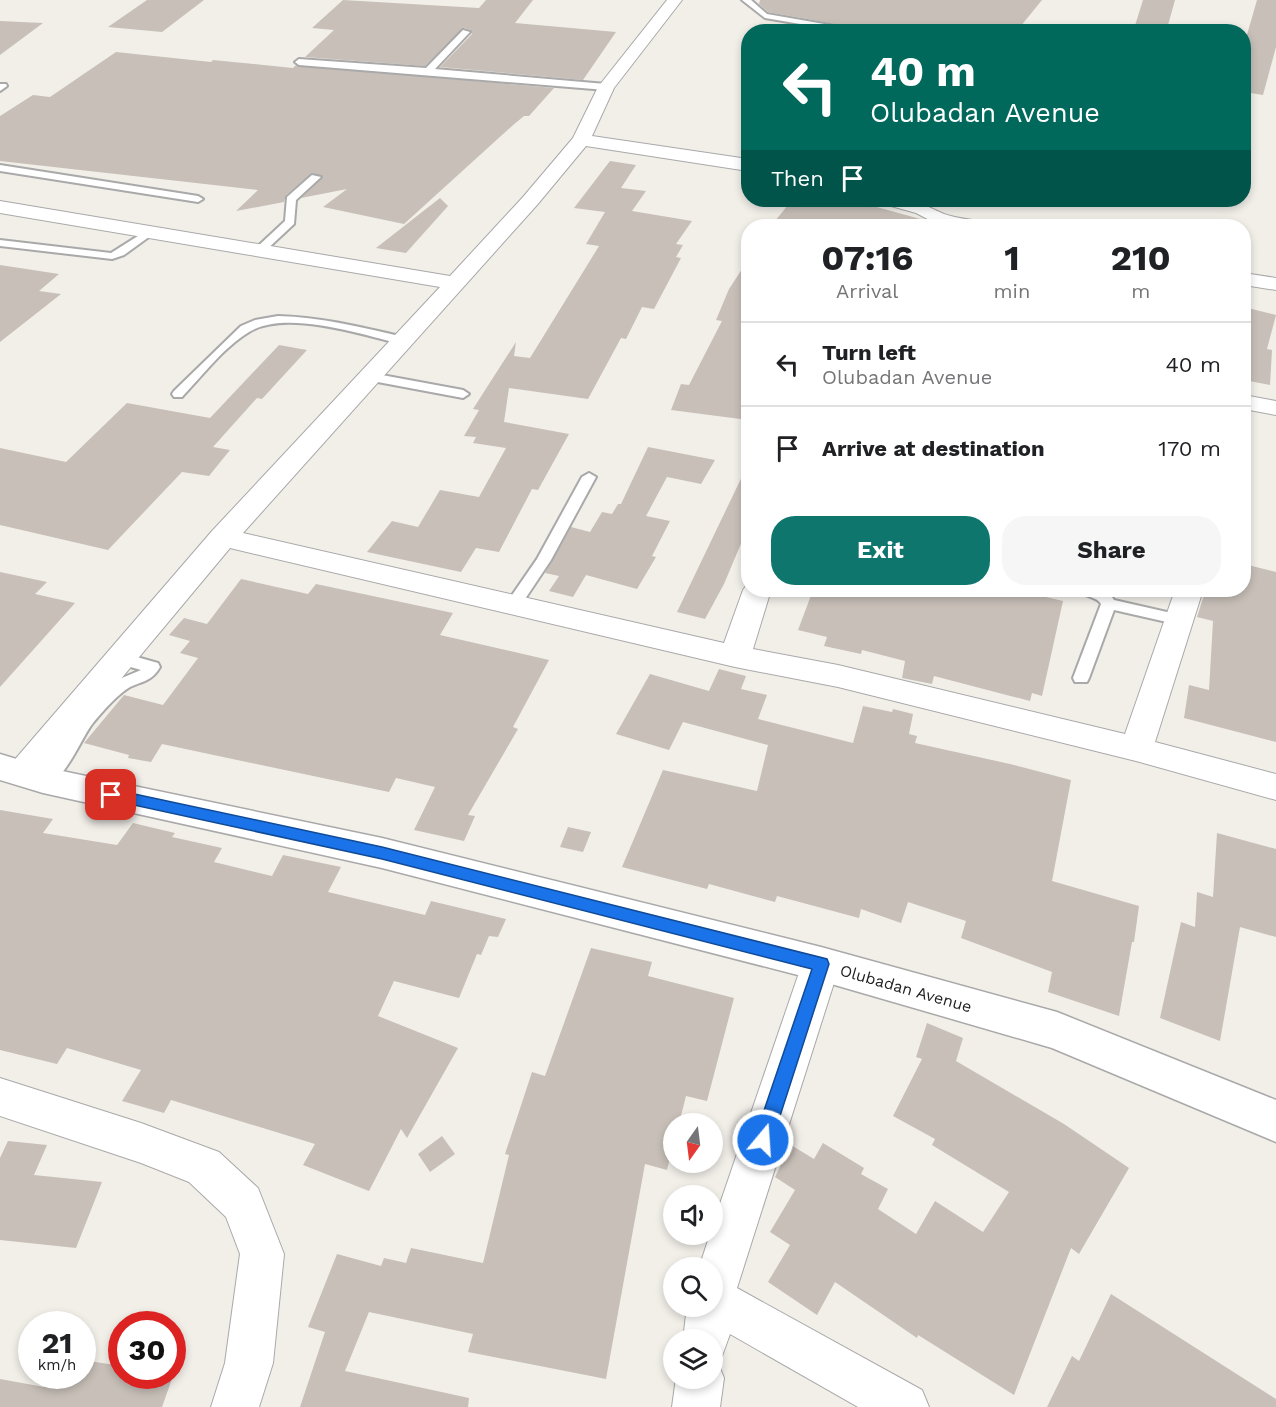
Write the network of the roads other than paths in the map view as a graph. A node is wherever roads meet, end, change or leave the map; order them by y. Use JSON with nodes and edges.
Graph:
{"nodes":[{"id":1,"x":675,"y":0,"type":"edge"},
{"id":2,"x":746,"y":0,"type":"edge"},
{"id":3,"x":816,"y":24,"type":"edge"},
{"id":4,"x":466,"y":32,"type":"dead end"},
{"id":5,"x":299,"y":62,"type":"dead end"},
{"id":6,"x":428,"y":70,"type":"junction"},
{"id":7,"x":606,"y":87,"type":"junction"},
{"id":8,"x":581,"y":140,"type":"junction"},
{"id":9,"x":741,"y":164,"type":"edge"},
{"id":10,"x":0,"y":168,"type":"edge"},
{"id":11,"x":316,"y":177,"type":"dead end"},
{"id":12,"x":198,"y":199,"type":"dead end"},
{"id":13,"x":0,"y":207,"type":"edge"},
{"id":14,"x":916,"y":207,"type":"edge"},
{"id":15,"x":929,"y":219,"type":"edge"},
{"id":16,"x":149,"y":232,"type":"junction"},
{"id":17,"x":0,"y":243,"type":"edge"},
{"id":18,"x":260,"y":250,"type":"junction"},
{"id":19,"x":1251,"y":280,"type":"edge"},
{"id":20,"x":456,"y":283,"type":"junction"},
{"id":21,"x":1276,"y":284,"type":"edge"},
{"id":22,"x":404,"y":340,"type":"junction"},
{"id":23,"x":371,"y":377,"type":"junction"},
{"id":24,"x":178,"y":394,"type":"dead end"},
{"id":25,"x":463,"y":394,"type":"dead end"},
{"id":26,"x":1251,"y":403,"type":"edge"},
{"id":27,"x":1276,"y":408,"type":"edge"},
{"id":28,"x":589,"y":477,"type":"dead end"},
{"id":29,"x":222,"y":537,"type":"junction"},
{"id":30,"x":755,"y":597,"type":"edge"},
{"id":31,"x":1106,"y":597,"type":"edge"},
{"id":32,"x":1187,"y":597,"type":"edge"},
{"id":33,"x":514,"y":604,"type":"junction"},
{"id":34,"x":1109,"y":604,"type":"junction"},
{"id":35,"x":1180,"y":620,"type":"junction"},
{"id":36,"x":735,"y":656,"type":"junction"},
{"id":37,"x":119,"y":658,"type":"junction"},
{"id":38,"x":1081,"y":678,"type":"dead end"},
{"id":39,"x":81,"y":715,"type":"junction"},
{"id":40,"x":1136,"y":748,"type":"junction"},
{"id":41,"x":22,"y":773,"type":"edge"},
{"id":42,"x":1276,"y":787,"type":"edge"},
{"id":43,"x":821,"y":964,"type":"junction"},
{"id":44,"x":0,"y":1097,"type":"edge"},
{"id":45,"x":1276,"y":1121,"type":"edge"},
{"id":46,"x":723,"y":1262,"type":"edge"},
{"id":47,"x":723,"y":1305,"type":"edge"},
{"id":48,"x":698,"y":1389,"type":"edge"},
{"id":49,"x":235,"y":1407,"type":"edge"},
{"id":50,"x":696,"y":1407,"type":"edge"},
{"id":51,"x":905,"y":1407,"type":"edge"}],
"edges":[{"from":1,"to":7,"type":"street"},
{"from":2,"to":3,"type":"lane"},
{"from":4,"to":6,"type":"lane"},
{"from":5,"to":6,"type":"lane"},
{"from":6,"to":7,"type":"lane"},
{"from":7,"to":8,"type":"street"},
{"from":8,"to":9,"type":"street"},
{"from":8,"to":20,"type":"street"},
{"from":10,"to":12,"type":"lane"},
{"from":11,"to":18,"type":"lane"},
{"from":13,"to":16,"type":"street"},
{"from":14,"to":15,"type":"street"},
{"from":16,"to":17,"type":"lane"},
{"from":16,"to":18,"type":"street"},
{"from":18,"to":20,"type":"street"},
{"from":19,"to":21,"type":"street"},
{"from":20,"to":22,"type":"street"},
{"from":22,"to":23,"type":"street"},
{"from":22,"to":24,"type":"lane"},
{"from":23,"to":25,"type":"lane"},
{"from":23,"to":29,"type":"street"},
{"from":26,"to":27,"type":"street"},
{"from":28,"to":33,"type":"lane"},
{"from":29,"to":33,"type":"street"},
{"from":29,"to":37,"type":"street"},
{"from":30,"to":36,"type":"street"},
{"from":31,"to":34,"type":"lane"},
{"from":32,"to":35,"type":"street"},
{"from":33,"to":36,"type":"street"},
{"from":34,"to":35,"type":"lane"},
{"from":34,"to":38,"type":"lane"},
{"from":35,"to":40,"type":"street"},
{"from":36,"to":40,"type":"street"},
{"from":37,"to":39,"type":"street"},
{"from":37,"to":39,"type":"lane"},
{"from":39,"to":41,"type":"street"},
{"from":40,"to":42,"type":"street"},
{"from":41,"to":43,"type":"street","name":"Olubadan Avenue"},
{"from":43,"to":45,"type":"street","name":"Olubadan Avenue"},
{"from":43,"to":46,"type":"street"},
{"from":44,"to":49,"type":"street"},
{"from":47,"to":51,"type":"street"},
{"from":48,"to":50,"type":"street"}]}
